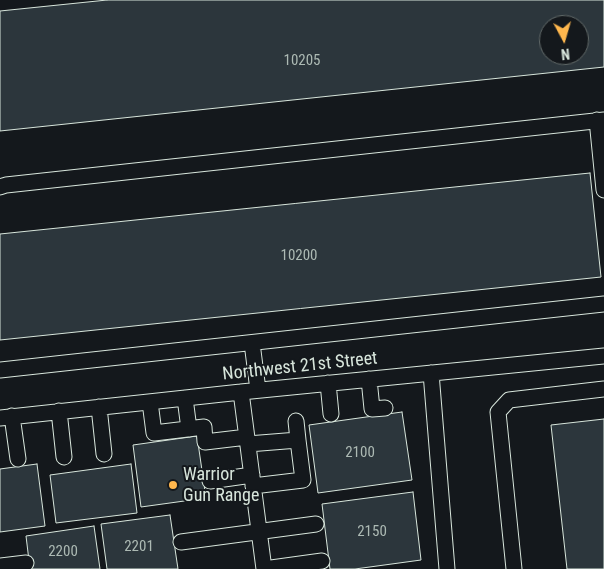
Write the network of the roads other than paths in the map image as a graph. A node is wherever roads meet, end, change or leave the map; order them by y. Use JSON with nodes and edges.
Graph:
{"nodes":[{"id":1,"x":601,"y":120,"type":"edge"},
{"id":2,"x":0,"y":187,"type":"edge"},
{"id":3,"x":604,"y":190,"type":"edge"},
{"id":4,"x":604,"y":304,"type":"edge"},
{"id":5,"x":252,"y":343,"type":"junction"},
{"id":6,"x":604,"y":356,"type":"edge"},
{"id":7,"x":0,"y":370,"type":"edge"},
{"id":8,"x":431,"y":373,"type":"junction"},
{"id":9,"x":369,"y":379,"type":"junction"},
{"id":10,"x":328,"y":383,"type":"junction"},
{"id":11,"x":604,"y":389,"type":"edge"},
{"id":12,"x":258,"y":390,"type":"junction"},
{"id":13,"x":241,"y":392,"type":"junction"},
{"id":14,"x":185,"y":398,"type":"junction"},
{"id":15,"x":150,"y":402,"type":"junction"},
{"id":16,"x":99,"y":407,"type":"junction"},
{"id":17,"x":385,"y":408,"type":"dead end"},
{"id":18,"x":59,"y":412,"type":"junction"},
{"id":19,"x":331,"y":414,"type":"dead end"},
{"id":20,"x":6,"y":417,"type":"edge"},
{"id":21,"x":296,"y":421,"type":"dead end"},
{"id":22,"x":189,"y":429,"type":"junction"},
{"id":23,"x":247,"y":440,"type":"junction"},
{"id":24,"x":298,"y":440,"type":"junction"},
{"id":25,"x":104,"y":454,"type":"dead end"},
{"id":26,"x":64,"y":457,"type":"dead end"},
{"id":27,"x":18,"y":459,"type":"dead end"},
{"id":28,"x":210,"y":481,"type":"dead end"},
{"id":29,"x":252,"y":481,"type":"junction"},
{"id":30,"x":316,"y":524,"type":"dead end"},
{"id":31,"x":259,"y":531,"type":"junction"},
{"id":32,"x":181,"y":542,"type":"dead end"},
{"id":33,"x":322,"y":561,"type":"dead end"},
{"id":34,"x":26,"y":563,"type":"dead end"},
{"id":35,"x":0,"y":566,"type":"edge"},
{"id":36,"x":264,"y":569,"type":"edge"},
{"id":37,"x":447,"y":569,"type":"edge"},
{"id":38,"x":514,"y":569,"type":"edge"}],
"edges":[{"from":1,"to":2,"type":"street"},
{"from":1,"to":3,"type":"street"},
{"from":4,"to":5,"type":"street"},
{"from":5,"to":7,"type":"street"},
{"from":5,"to":12,"type":"street"},
{"from":6,"to":8,"type":"street","name":"Northwest 21st Street"},
{"from":8,"to":9,"type":"street","name":"Northwest 21st Street"},
{"from":8,"to":37,"type":"street"},
{"from":9,"to":10,"type":"street","name":"Northwest 21st Street"},
{"from":9,"to":17,"type":"street"},
{"from":10,"to":12,"type":"street","name":"Northwest 21st Street"},
{"from":10,"to":19,"type":"street"},
{"from":11,"to":38,"type":"street"},
{"from":12,"to":13,"type":"street","name":"Northwest 21st Street"},
{"from":13,"to":14,"type":"street","name":"Northwest 21st Street"},
{"from":13,"to":23,"type":"street"},
{"from":14,"to":15,"type":"street","name":"Northwest 21st Street"},
{"from":14,"to":22,"type":"street"},
{"from":15,"to":16,"type":"street","name":"Northwest 21st Street"},
{"from":15,"to":22,"type":"street"},
{"from":16,"to":18,"type":"street","name":"Northwest 21st Street"},
{"from":16,"to":25,"type":"street"},
{"from":18,"to":20,"type":"street","name":"Northwest 21st Street"},
{"from":18,"to":26,"type":"street"},
{"from":20,"to":27,"type":"street"},
{"from":21,"to":24,"type":"street"},
{"from":22,"to":23,"type":"street"},
{"from":23,"to":24,"type":"street"},
{"from":23,"to":29,"type":"street"},
{"from":24,"to":29,"type":"street"},
{"from":28,"to":29,"type":"street"},
{"from":29,"to":31,"type":"street"},
{"from":30,"to":31,"type":"street"},
{"from":31,"to":32,"type":"street"},
{"from":31,"to":36,"type":"street"},
{"from":33,"to":36,"type":"street"},
{"from":34,"to":35,"type":"street"}]}
